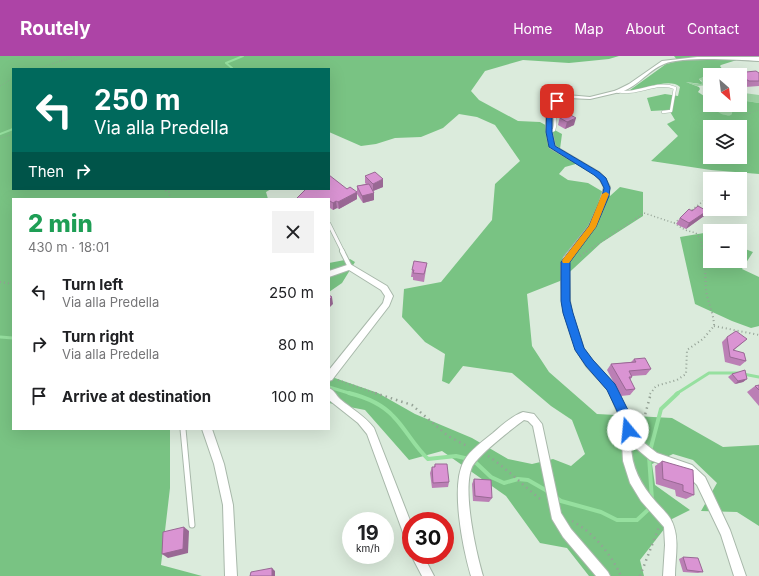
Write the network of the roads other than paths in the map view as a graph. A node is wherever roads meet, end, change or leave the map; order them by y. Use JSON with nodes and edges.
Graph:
{"nodes":[{"id":1,"x":759,"y":59,"type":"edge"},
{"id":2,"x":618,"y":91,"type":"junction"},
{"id":3,"x":662,"y":112,"type":"dead end"},
{"id":4,"x":330,"y":226,"type":"edge"},
{"id":5,"x":350,"y":267,"type":"junction"},
{"id":6,"x":330,"y":274,"type":"edge"},
{"id":7,"x":332,"y":378,"type":"edge"},
{"id":8,"x":330,"y":394,"type":"edge"},
{"id":9,"x":183,"y":430,"type":"edge"},
{"id":10,"x":207,"y":430,"type":"edge"},
{"id":11,"x":628,"y":430,"type":"junction"},
{"id":12,"x":402,"y":514,"type":"edge"},
{"id":13,"x":192,"y":525,"type":"dead end"},
{"id":14,"x":422,"y":564,"type":"edge"},
{"id":15,"x":231,"y":576,"type":"edge"},
{"id":16,"x":428,"y":576,"type":"edge"},
{"id":17,"x":477,"y":576,"type":"edge"},
{"id":18,"x":604,"y":576,"type":"edge"},
{"id":19,"x":669,"y":576,"type":"edge"},
{"id":20,"x":740,"y":576,"type":"edge"}],
"edges":[{"from":1,"to":2,"type":"street"},
{"from":2,"to":3,"type":"lane"},
{"from":2,"to":11,"type":"street"},
{"from":4,"to":5,"type":"lane"},
{"from":5,"to":6,"type":"street"},
{"from":5,"to":7,"type":"street"},
{"from":8,"to":12,"type":"street"},
{"from":9,"to":13,"type":"lane"},
{"from":10,"to":15,"type":"street"},
{"from":11,"to":19,"type":"street"},
{"from":11,"to":20,"type":"street"},
{"from":14,"to":16,"type":"street"},
{"from":17,"to":18,"type":"street"}]}
